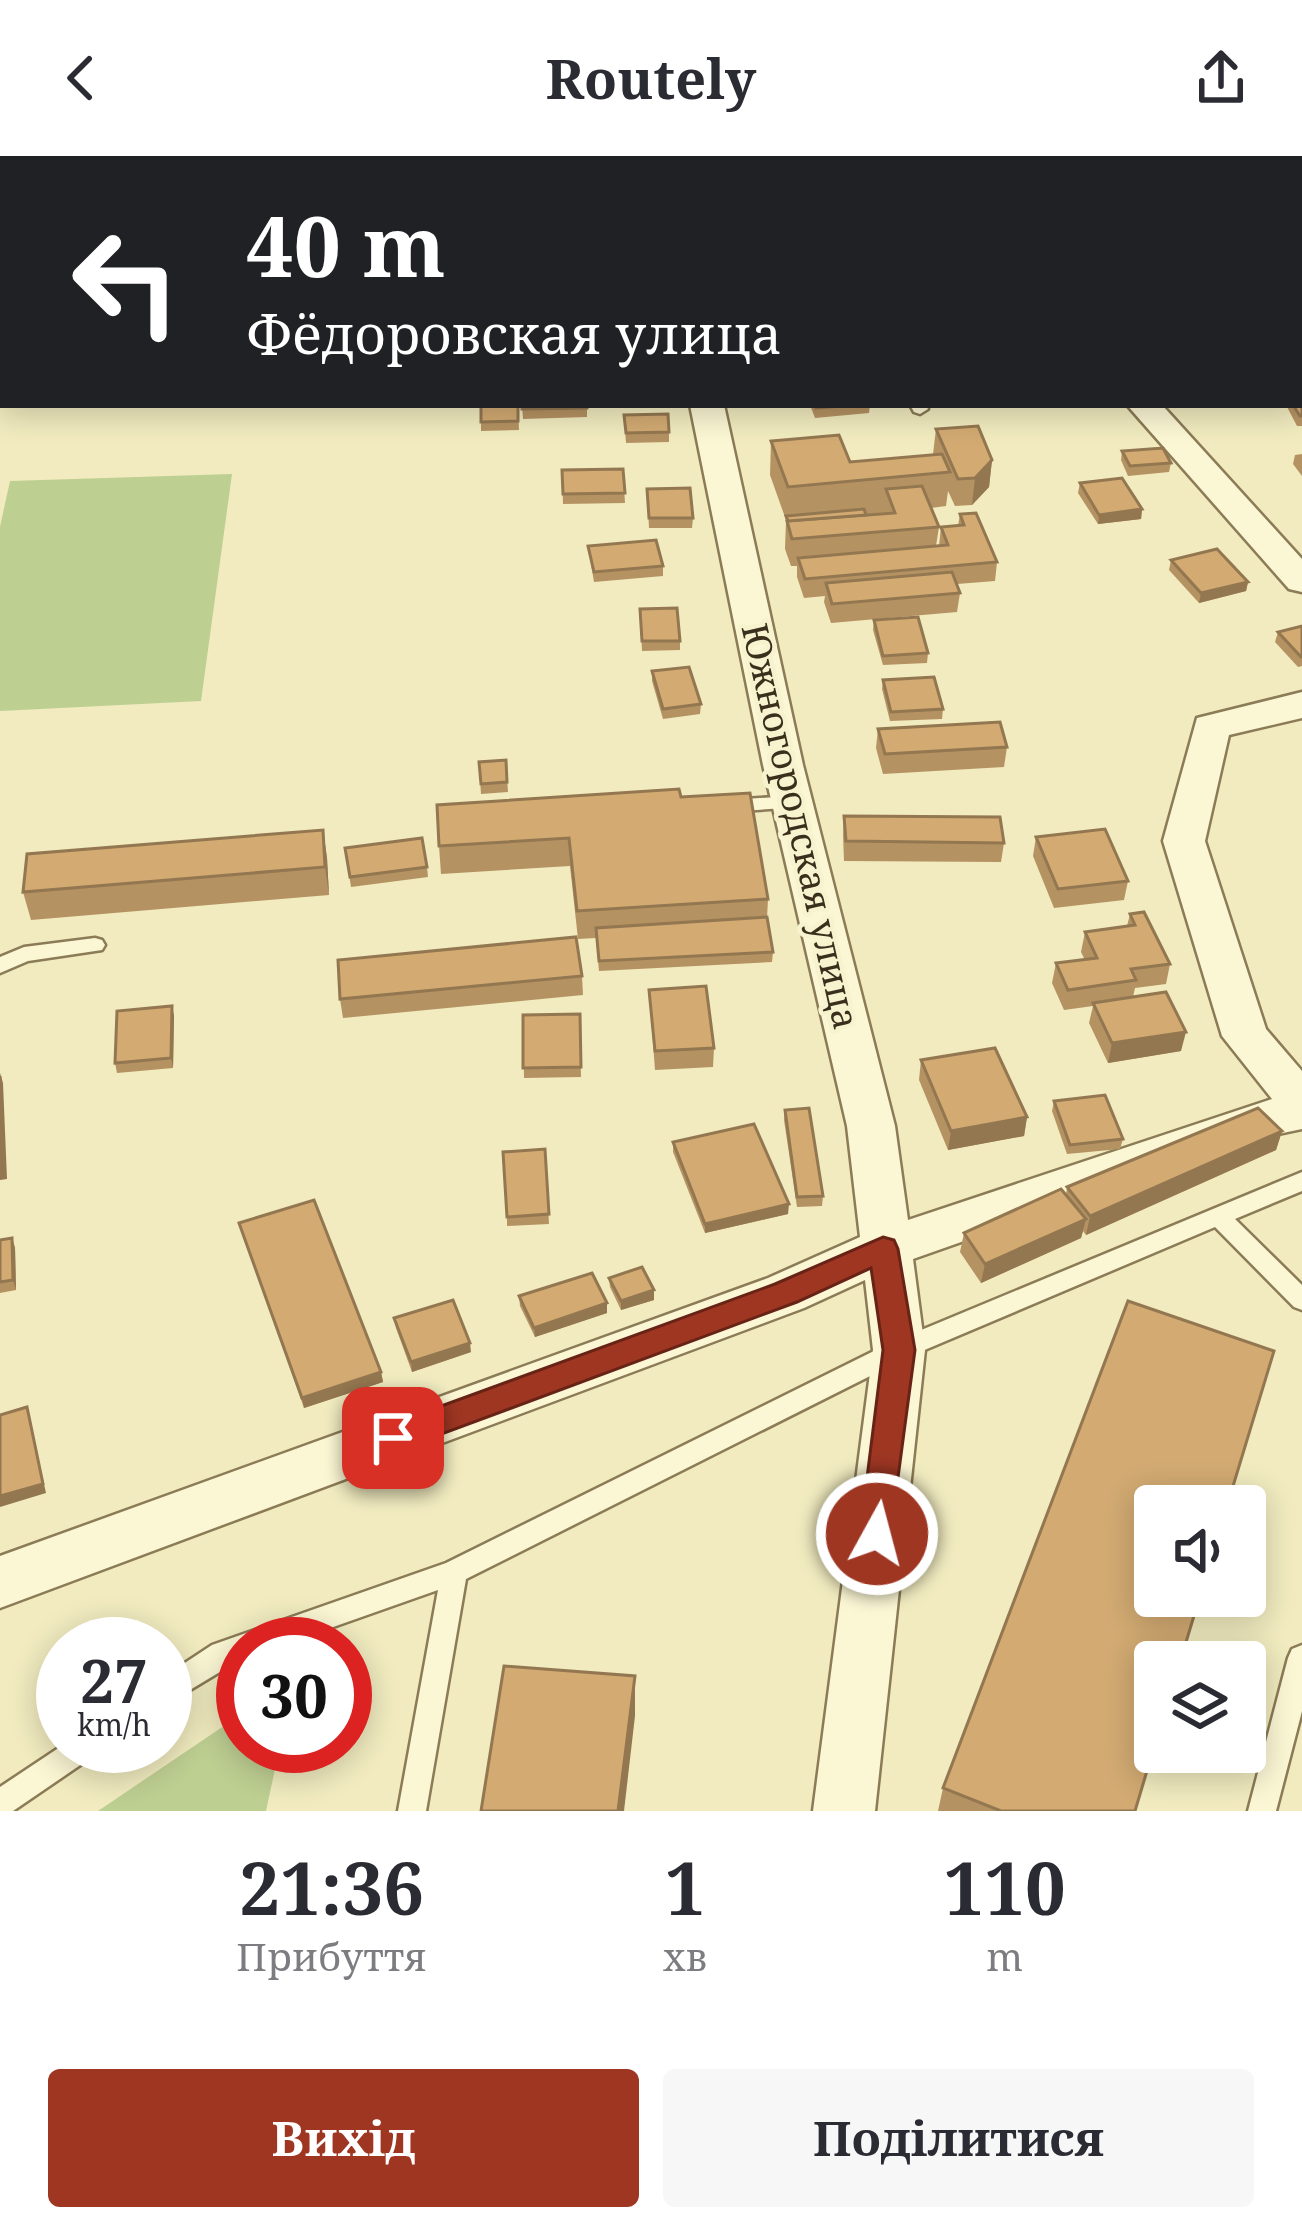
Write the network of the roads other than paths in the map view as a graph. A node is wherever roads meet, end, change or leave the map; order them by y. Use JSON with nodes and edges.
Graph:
{"nodes":[{"id":1,"x":707,"y":408,"type":"edge"},
{"id":2,"x":1147,"y":408,"type":"edge"},
{"id":3,"x":1302,"y":581,"type":"edge"},
{"id":4,"x":1302,"y":705,"type":"edge"},
{"id":5,"x":792,"y":802,"type":"junction"},
{"id":6,"x":697,"y":809,"type":"edge"},
{"id":7,"x":95,"y":945,"type":"dead end"},
{"id":8,"x":0,"y":966,"type":"edge"},
{"id":9,"x":1302,"y":1107,"type":"edge"},
{"id":10,"x":1302,"y":1181,"type":"edge"},
{"id":11,"x":1218,"y":1216,"type":"junction"},
{"id":12,"x":883,"y":1249,"type":"junction"},
{"id":13,"x":1302,"y":1300,"type":"edge"},
{"id":14,"x":899,"y":1350,"type":"junction"},
{"id":15,"x":454,"y":1571,"type":"junction"},
{"id":16,"x":0,"y":1582,"type":"edge"},
{"id":17,"x":325,"y":1617,"type":"edge"},
{"id":18,"x":1302,"y":1658,"type":"edge"},
{"id":19,"x":45,"y":1773,"type":"edge"},
{"id":20,"x":0,"y":1803,"type":"edge"},
{"id":21,"x":412,"y":1811,"type":"edge"},
{"id":22,"x":844,"y":1811,"type":"edge"},
{"id":23,"x":1262,"y":1811,"type":"edge"}],
"edges":[{"from":1,"to":5,"type":"street","name":"Южногородская улица"},
{"from":2,"to":3,"type":"street"},
{"from":4,"to":9,"type":"street"},
{"from":5,"to":6,"type":"lane"},
{"from":5,"to":12,"type":"street","name":"Южногородская улица"},
{"from":7,"to":8,"type":"lane"},
{"from":9,"to":12,"type":"street"},
{"from":10,"to":11,"type":"lane"},
{"from":11,"to":13,"type":"lane"},
{"from":11,"to":14,"type":"lane"},
{"from":12,"to":14,"type":"street","name":"Южногородская улица"},
{"from":12,"to":16,"type":"street"},
{"from":14,"to":15,"type":"lane"},
{"from":14,"to":22,"type":"street","name":"Южногородская улица"},
{"from":15,"to":17,"type":"lane"},
{"from":15,"to":21,"type":"lane"},
{"from":18,"to":23,"type":"lane"},
{"from":19,"to":20,"type":"lane"}]}
